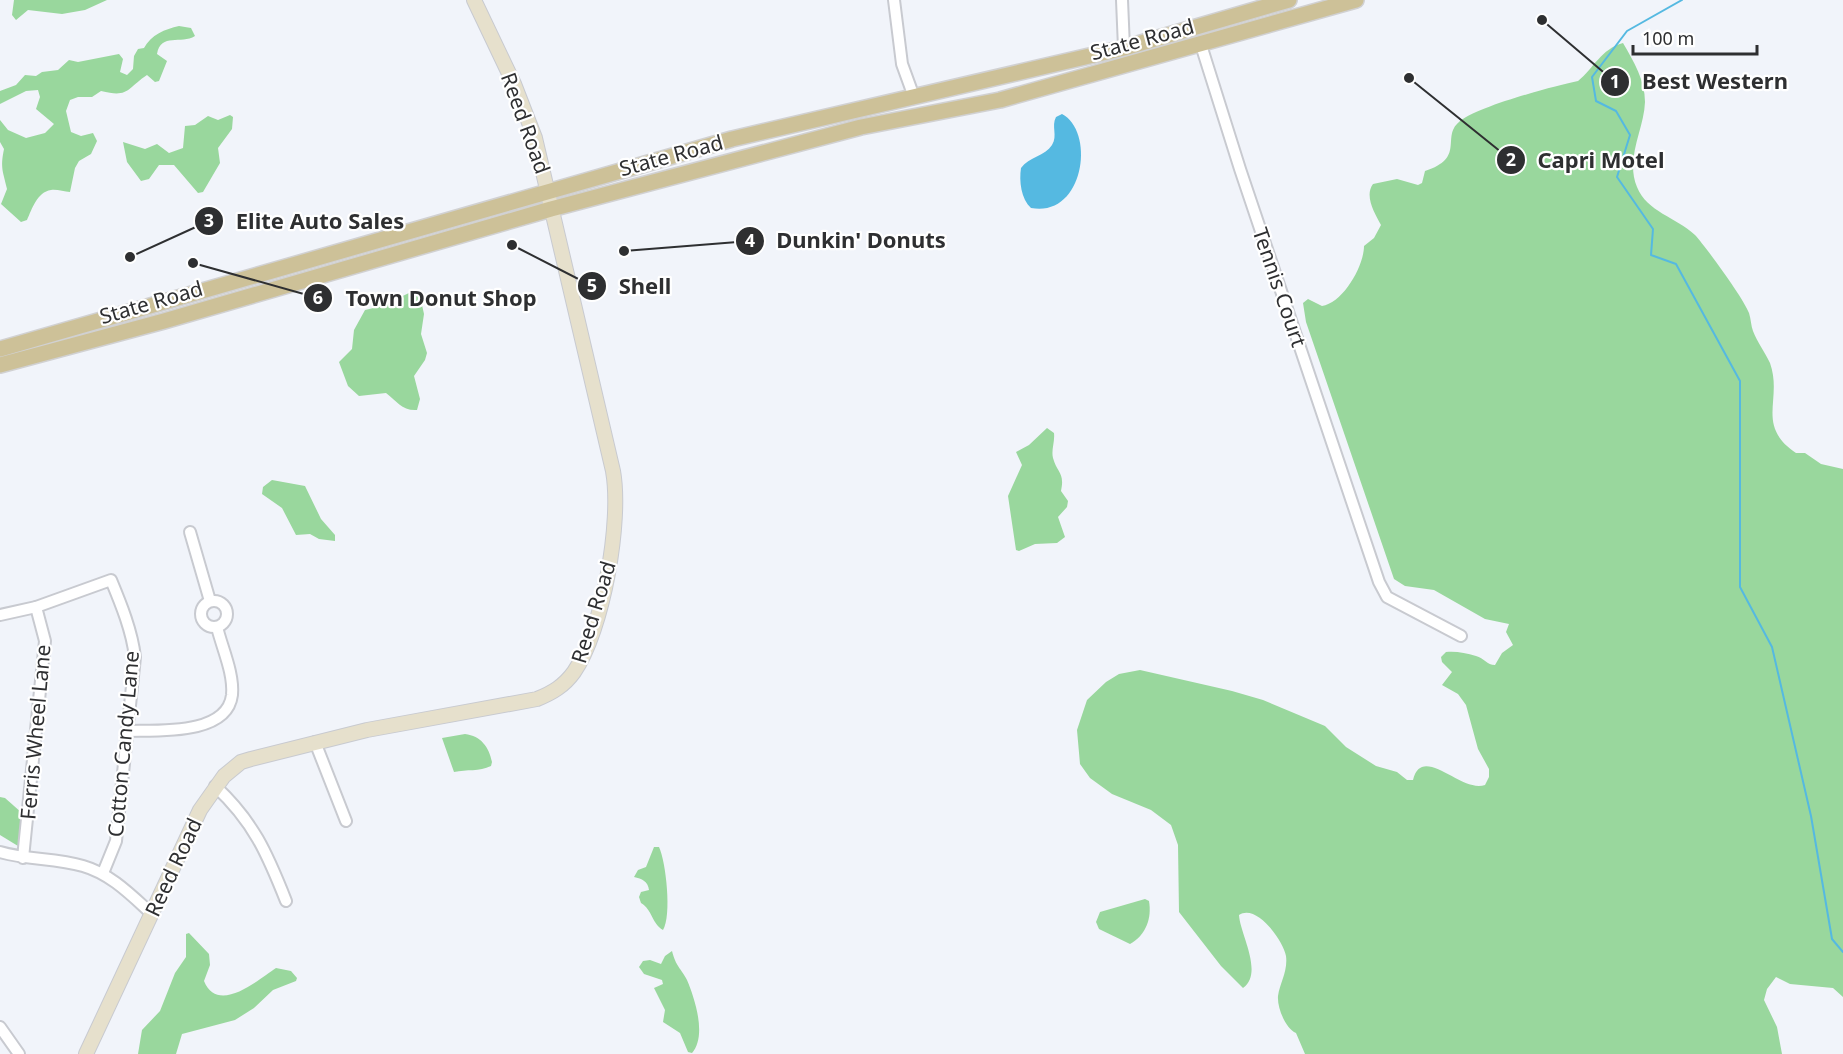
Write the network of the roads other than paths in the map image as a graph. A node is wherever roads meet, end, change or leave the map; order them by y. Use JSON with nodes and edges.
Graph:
{"nodes":[{"id":1,"x":474,"y":0,"type":"edge"},
{"id":2,"x":894,"y":0,"type":"edge"},
{"id":3,"x":1122,"y":0,"type":"edge"},
{"id":4,"x":1289,"y":0,"type":"edge"},
{"id":5,"x":1356,"y":0,"type":"edge"},
{"id":6,"x":1232,"y":16,"type":"junction"},
{"id":7,"x":1237,"y":34,"type":"junction"},
{"id":8,"x":1201,"y":45,"type":"junction"},
{"id":9,"x":1124,"y":48,"type":"junction"},
{"id":10,"x":914,"y":97,"type":"junction"},
{"id":11,"x":858,"y":109,"type":"junction"},
{"id":12,"x":861,"y":127,"type":"junction"},
{"id":13,"x":549,"y":191,"type":"junction"},
{"id":14,"x":551,"y":209,"type":"junction"},
{"id":15,"x":0,"y":349,"type":"edge"},
{"id":16,"x":0,"y":364,"type":"edge"},
{"id":17,"x":190,"y":532,"type":"dead end"},
{"id":18,"x":210,"y":601,"type":"junction"},
{"id":19,"x":36,"y":607,"type":"junction"},
{"id":20,"x":0,"y":615,"type":"edge"},
{"id":21,"x":217,"y":627,"type":"junction"},
{"id":22,"x":1461,"y":636,"type":"dead end"},
{"id":23,"x":127,"y":731,"type":"junction"},
{"id":24,"x":315,"y":742,"type":"junction"},
{"id":25,"x":215,"y":786,"type":"junction"},
{"id":26,"x":346,"y":821,"type":"dead end"},
{"id":27,"x":0,"y":852,"type":"edge"},
{"id":28,"x":22,"y":858,"type":"junction"},
{"id":29,"x":103,"y":873,"type":"junction"},
{"id":30,"x":286,"y":901,"type":"dead end"},
{"id":31,"x":152,"y":914,"type":"junction"},
{"id":32,"x":0,"y":1027,"type":"edge"},
{"id":33,"x":19,"y":1054,"type":"edge"},
{"id":34,"x":86,"y":1054,"type":"edge"}],
"edges":[{"from":1,"to":13,"type":"street","name":"Reed Road"},
{"from":2,"to":10,"type":"street"},
{"from":3,"to":9,"type":"street"},
{"from":4,"to":6,"type":"main road","name":"State Road"},
{"from":5,"to":7,"type":"main road","name":"State Road"},
{"from":6,"to":7,"type":"street"},
{"from":6,"to":9,"type":"main road","name":"State Road"},
{"from":7,"to":8,"type":"main road","name":"State Road"},
{"from":8,"to":12,"type":"main road","name":"State Road"},
{"from":8,"to":22,"type":"street","name":"Tennis Court"},
{"from":9,"to":10,"type":"main road","name":"State Road"},
{"from":10,"to":11,"type":"main road","name":"State Road"},
{"from":11,"to":12,"type":"street"},
{"from":11,"to":13,"type":"main road","name":"State Road"},
{"from":12,"to":14,"type":"main road","name":"State Road"},
{"from":13,"to":14,"type":"street","name":"Reed Road"},
{"from":13,"to":15,"type":"main road","name":"State Road"},
{"from":14,"to":16,"type":"main road","name":"State Road"},
{"from":14,"to":24,"type":"street","name":"Reed Road"},
{"from":17,"to":18,"type":"street"},
{"from":18,"to":21,"type":"street"},
{"from":18,"to":21,"type":"street"},
{"from":19,"to":20,"type":"street"},
{"from":19,"to":23,"type":"street","name":"Cotton Candy Lane"},
{"from":19,"to":28,"type":"street","name":"Ferris Wheel Lane"},
{"from":21,"to":23,"type":"street"},
{"from":23,"to":29,"type":"street","name":"Cotton Candy Lane"},
{"from":24,"to":25,"type":"street","name":"Reed Road"},
{"from":24,"to":26,"type":"street"},
{"from":25,"to":30,"type":"street"},
{"from":25,"to":31,"type":"street","name":"Reed Road"},
{"from":27,"to":28,"type":"street"},
{"from":28,"to":29,"type":"street"},
{"from":29,"to":31,"type":"street"},
{"from":31,"to":34,"type":"street","name":"Reed Road"},
{"from":32,"to":33,"type":"street"}]}
